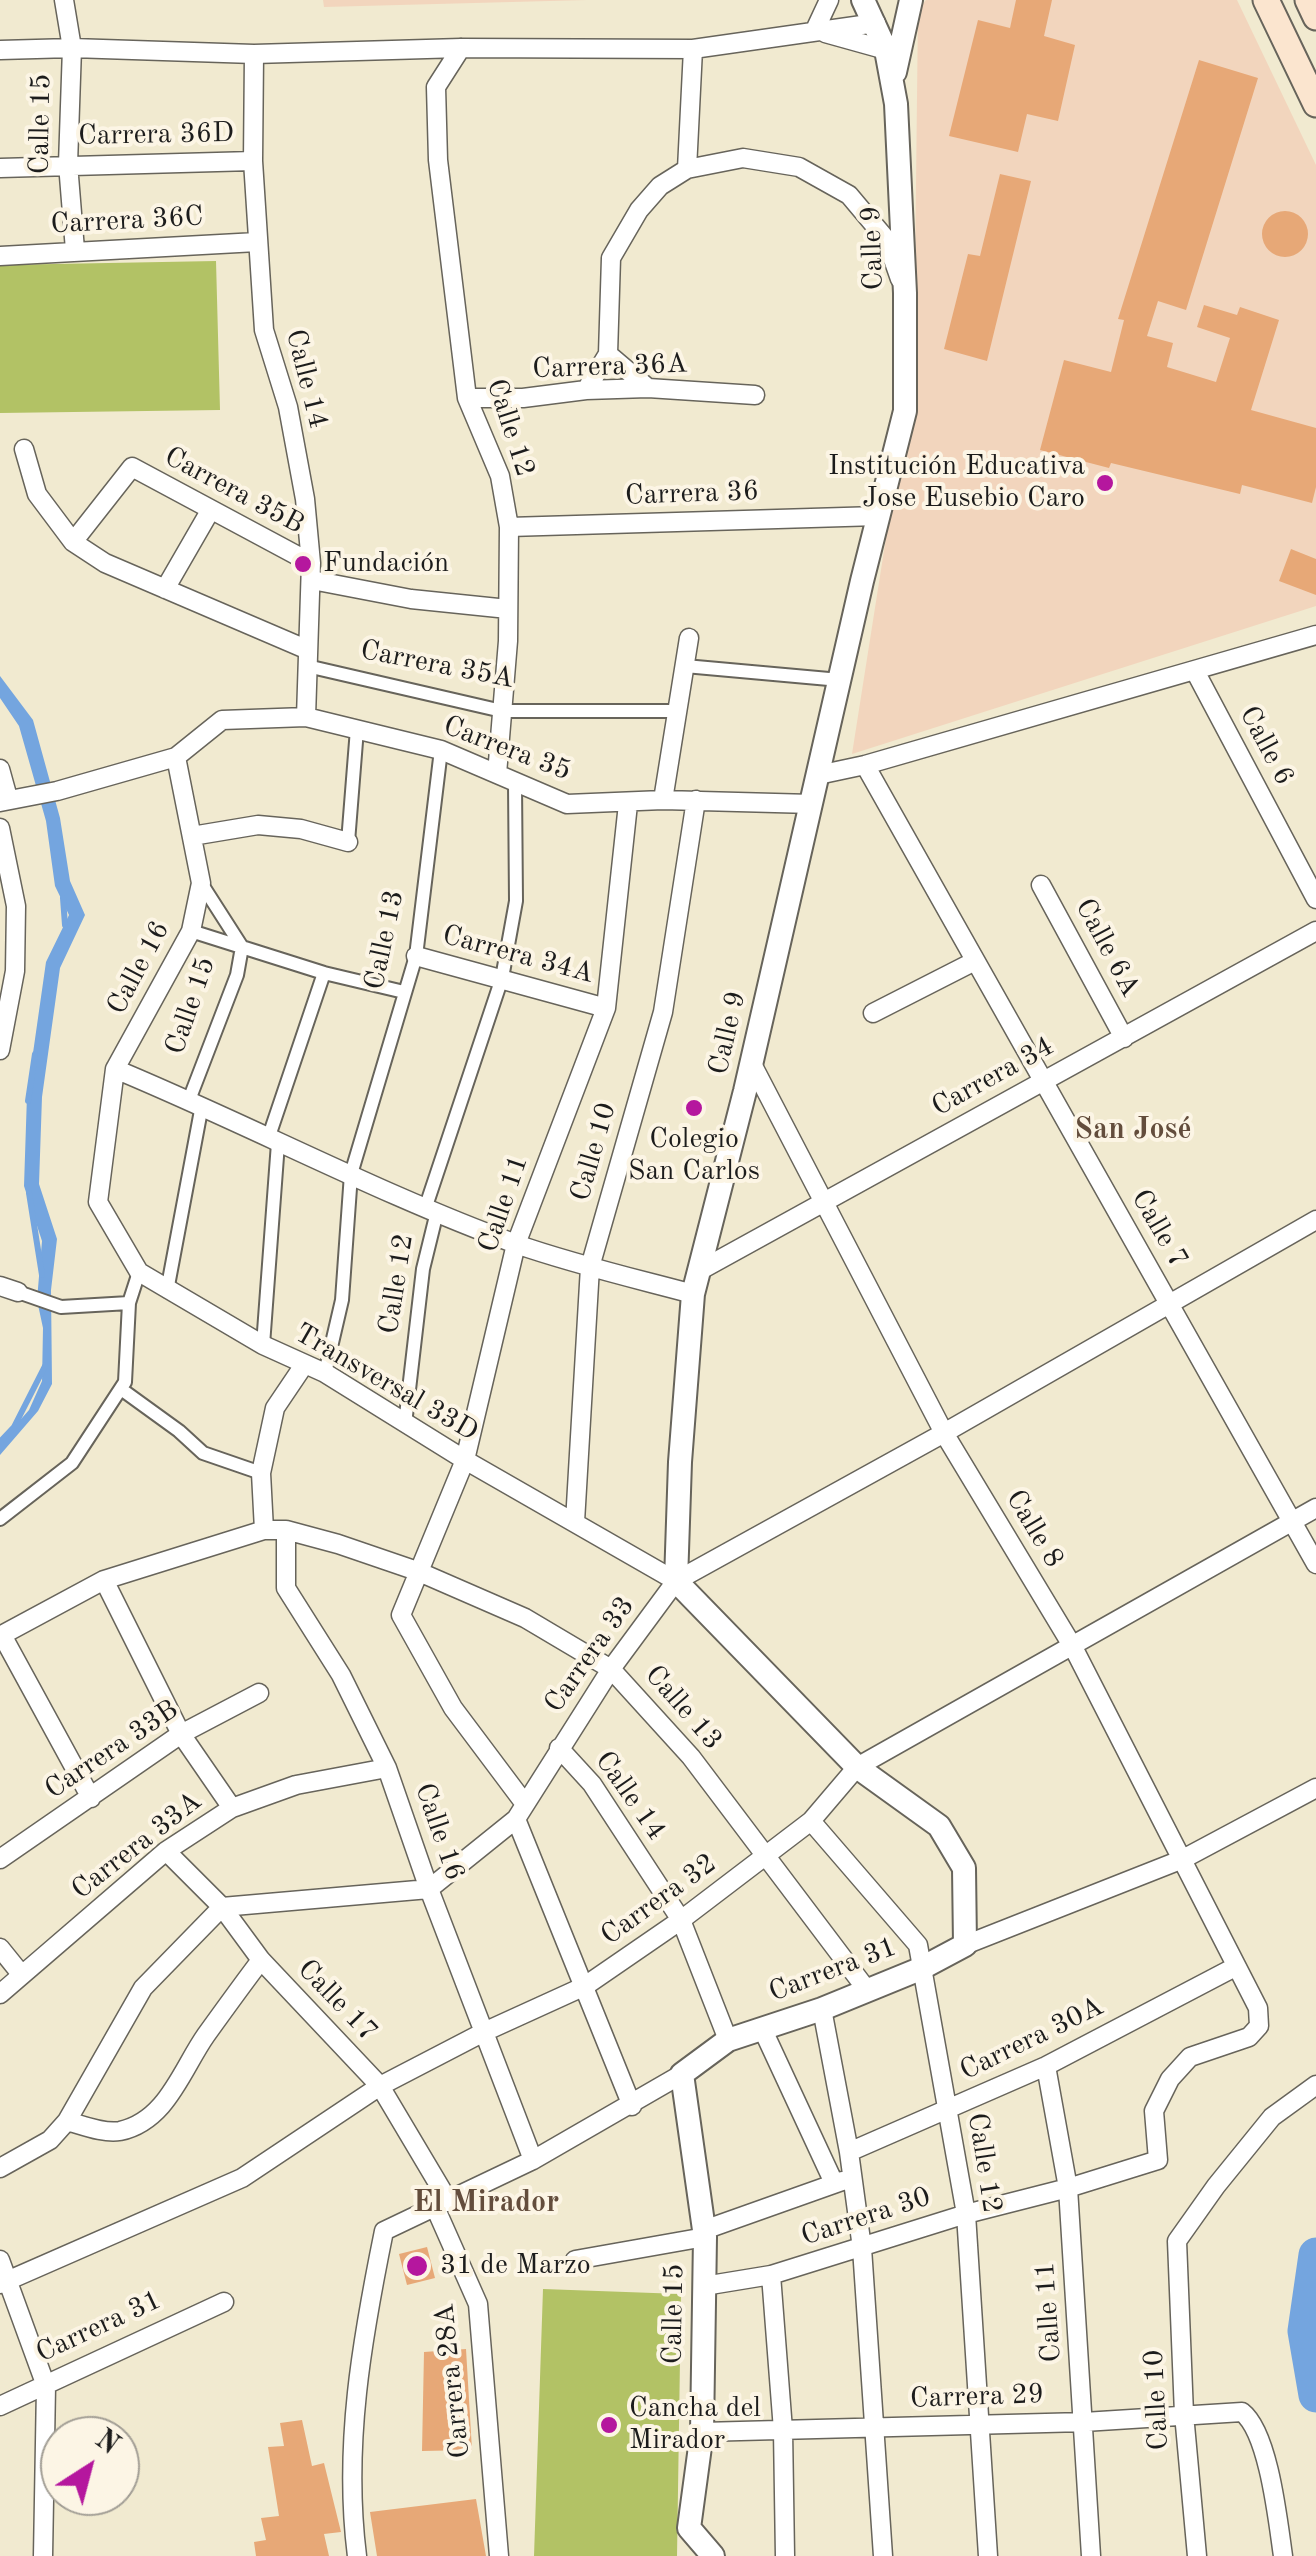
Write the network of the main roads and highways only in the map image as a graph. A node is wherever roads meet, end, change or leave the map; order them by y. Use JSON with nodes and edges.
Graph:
{"nodes":[{"id":1,"x":1266,"y":0,"type":"edge"},
{"id":2,"x":1308,"y":0,"type":"edge"},
{"id":3,"x":1316,"y":17,"type":"edge"},
{"id":4,"x":1316,"y":104,"type":"edge"}],
"edges":[{"from":1,"to":4,"type":"main road"},
{"from":2,"to":3,"type":"main road"}]}
